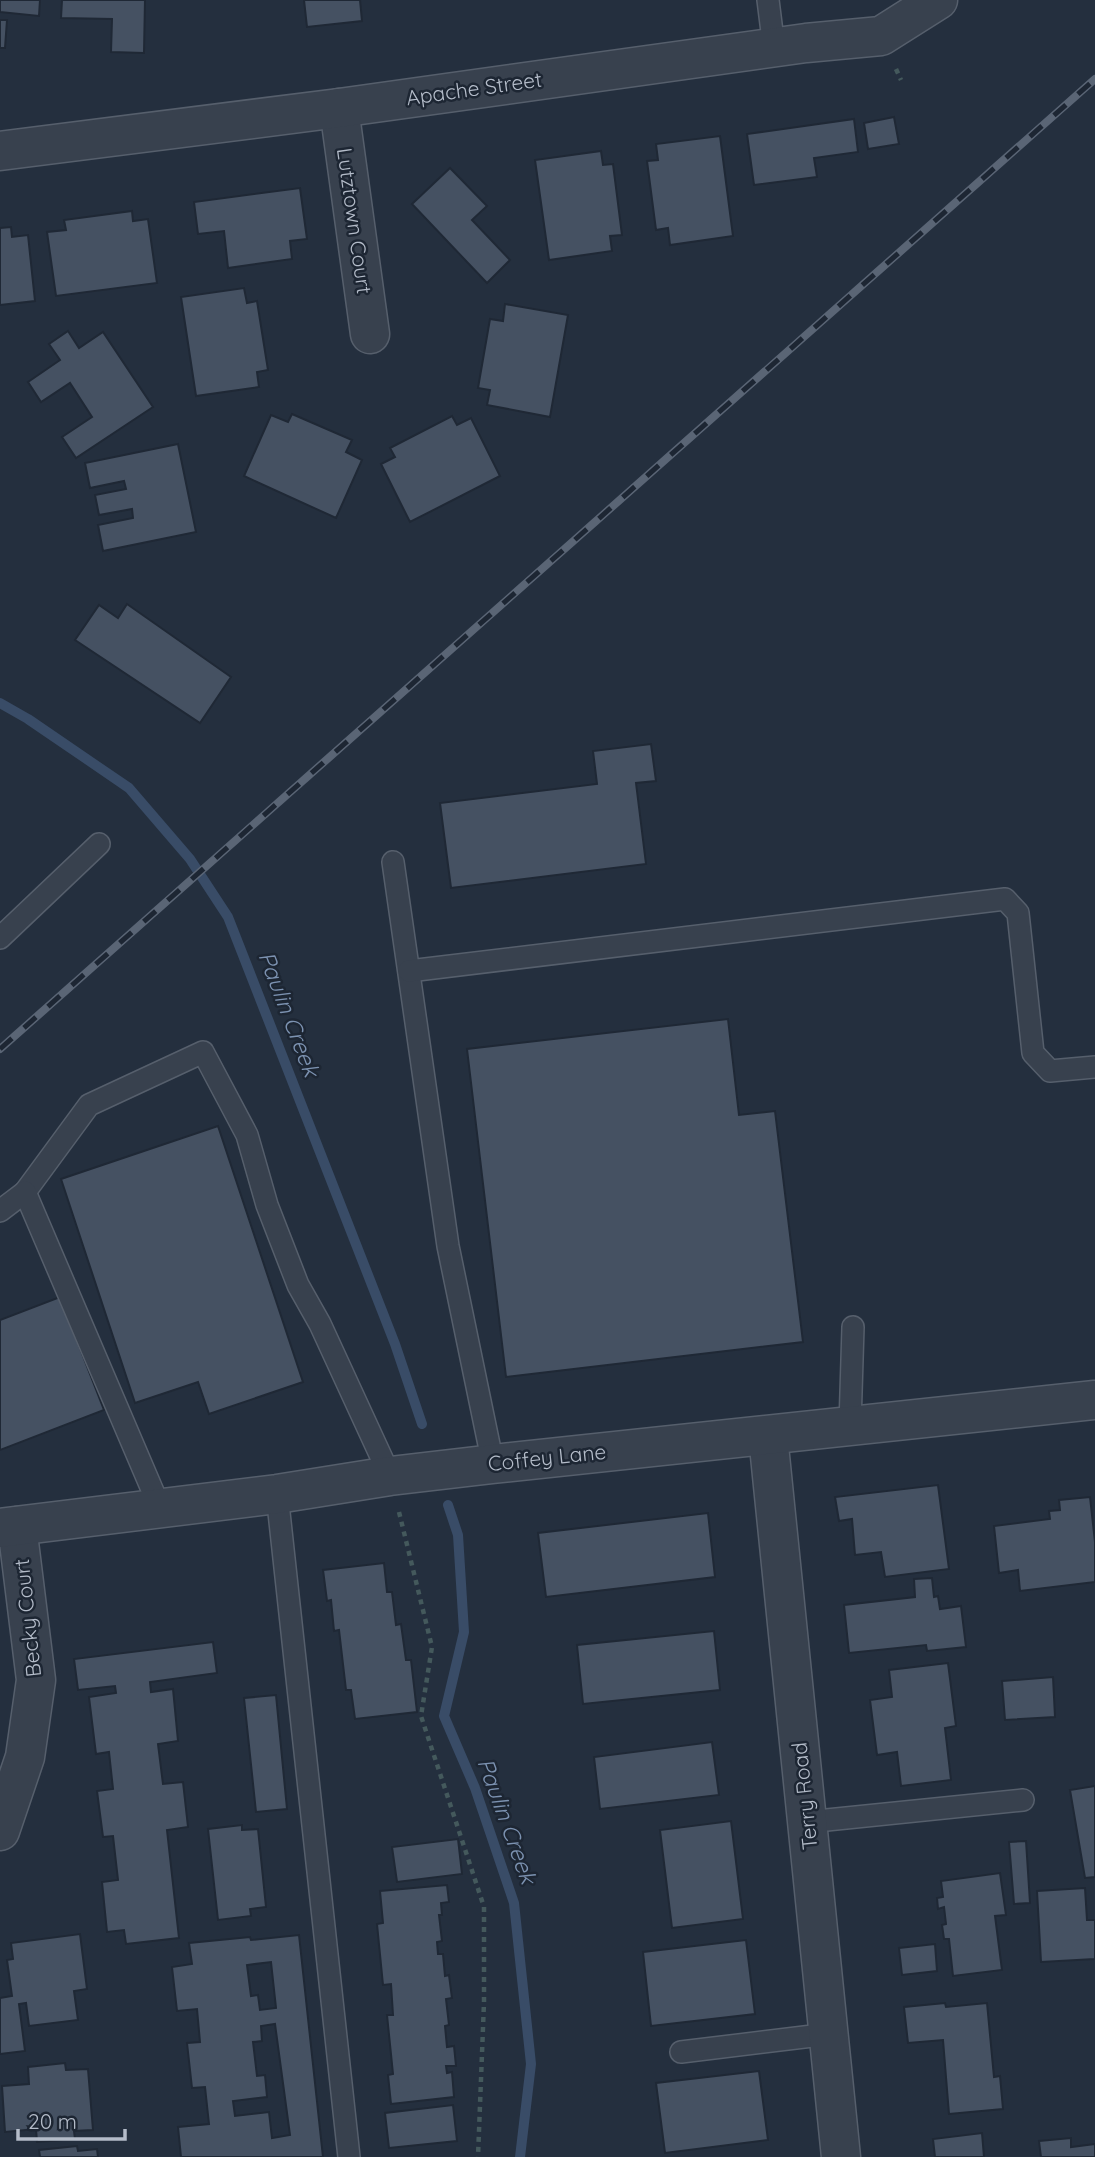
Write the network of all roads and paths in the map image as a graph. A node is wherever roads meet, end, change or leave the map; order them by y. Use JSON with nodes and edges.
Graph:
{"nodes":[{"id":1,"x":768,"y":0,"type":"edge"},
{"id":2,"x":938,"y":0,"type":"edge"},
{"id":3,"x":774,"y":48,"type":"junction"},
{"id":4,"x":339,"y":108,"type":"junction"},
{"id":5,"x":0,"y":151,"type":"edge"},
{"id":6,"x":370,"y":334,"type":"dead end"},
{"id":7,"x":99,"y":844,"type":"dead end"},
{"id":8,"x":393,"y":862,"type":"dead end"},
{"id":9,"x":0,"y":938,"type":"edge"},
{"id":10,"x":409,"y":971,"type":"junction"},
{"id":11,"x":1095,"y":1067,"type":"edge"},
{"id":12,"x":25,"y":1192,"type":"junction"},
{"id":13,"x":0,"y":1211,"type":"edge"},
{"id":14,"x":853,"y":1327,"type":"dead end"},
{"id":15,"x":1095,"y":1400,"type":"edge"},
{"id":16,"x":850,"y":1425,"type":"junction"},
{"id":17,"x":768,"y":1436,"type":"junction"},
{"id":18,"x":494,"y":1464,"type":"junction"},
{"id":19,"x":390,"y":1476,"type":"junction"},
{"id":20,"x":277,"y":1494,"type":"junction"},
{"id":21,"x":160,"y":1508,"type":"junction"},
{"id":22,"x":8,"y":1527,"type":"edge"},
{"id":23,"x":1023,"y":1800,"type":"dead end"},
{"id":24,"x":807,"y":1822,"type":"junction"},
{"id":25,"x":0,"y":1831,"type":"edge"},
{"id":26,"x":829,"y":2034,"type":"junction"},
{"id":27,"x":681,"y":2052,"type":"dead end"},
{"id":28,"x":349,"y":2157,"type":"edge"},
{"id":29,"x":478,"y":2157,"type":"edge"},
{"id":30,"x":841,"y":2157,"type":"edge"}],
"edges":[{"from":1,"to":3,"type":"lane"},
{"from":2,"to":3,"type":"street","name":"Apache Street"},
{"from":3,"to":4,"type":"street","name":"Apache Street"},
{"from":4,"to":5,"type":"street","name":"Apache Street"},
{"from":4,"to":6,"type":"street","name":"Lutztown Court"},
{"from":7,"to":9,"type":"lane"},
{"from":8,"to":10,"type":"lane"},
{"from":10,"to":11,"type":"lane"},
{"from":10,"to":18,"type":"lane"},
{"from":12,"to":13,"type":"lane"},
{"from":12,"to":19,"type":"lane"},
{"from":12,"to":21,"type":"lane"},
{"from":14,"to":16,"type":"lane"},
{"from":15,"to":16,"type":"street","name":"Coffey Lane"},
{"from":16,"to":17,"type":"street","name":"Coffey Lane"},
{"from":17,"to":18,"type":"street","name":"Coffey Lane"},
{"from":17,"to":24,"type":"street","name":"Terry Road"},
{"from":18,"to":19,"type":"street","name":"Coffey Lane"},
{"from":19,"to":20,"type":"street","name":"Coffey Lane"},
{"from":19,"to":29,"type":"path"},
{"from":20,"to":21,"type":"street","name":"Coffey Lane"},
{"from":20,"to":28,"type":"lane"},
{"from":21,"to":22,"type":"street","name":"Coffey Lane"},
{"from":22,"to":25,"type":"street","name":"Becky Court"},
{"from":23,"to":24,"type":"lane"},
{"from":24,"to":26,"type":"street","name":"Terry Road"},
{"from":26,"to":27,"type":"lane"},
{"from":26,"to":30,"type":"street","name":"Terry Road"}]}
